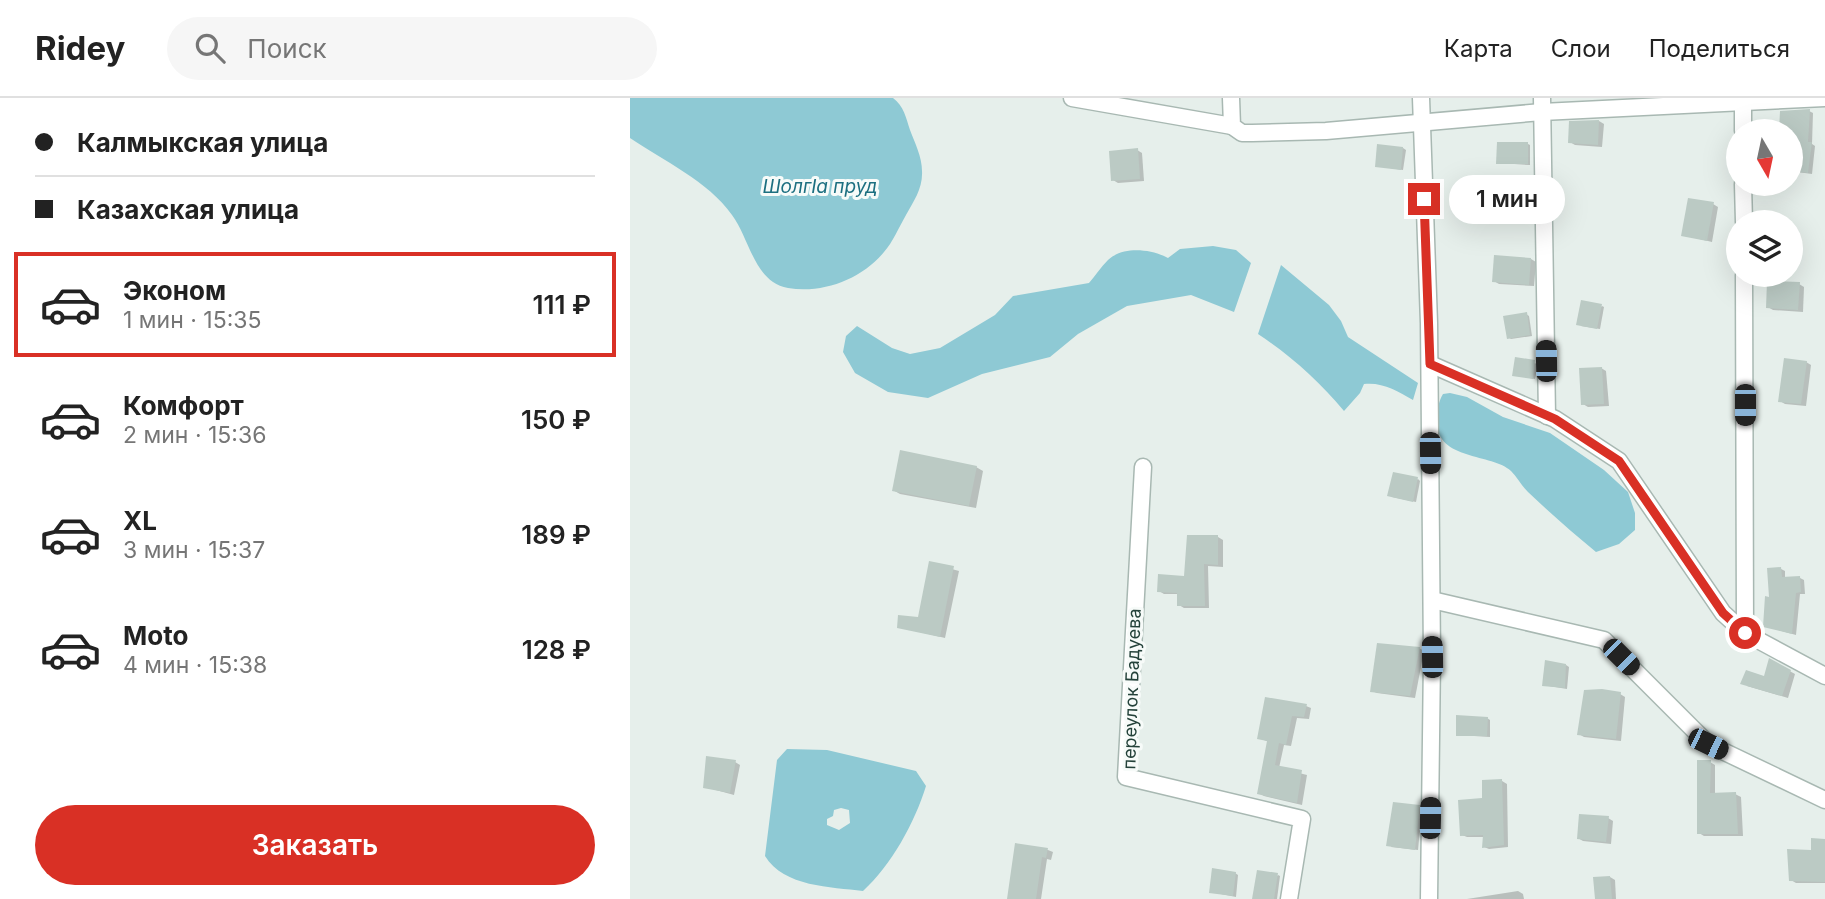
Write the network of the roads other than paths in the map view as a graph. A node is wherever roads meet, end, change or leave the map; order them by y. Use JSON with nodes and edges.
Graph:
{"nodes":[{"id":1,"x":1072,"y":98,"type":"edge"},
{"id":2,"x":1231,"y":98,"type":"edge"},
{"id":3,"x":1421,"y":98,"type":"edge"},
{"id":4,"x":1825,"y":98,"type":"edge"},
{"id":5,"x":1743,"y":100,"type":"edge"},
{"id":6,"x":1542,"y":105,"type":"edge"},
{"id":7,"x":1743,"y":119,"type":"edge"},
{"id":8,"x":1420,"y":124,"type":"junction"},
{"id":9,"x":1232,"y":127,"type":"junction"},
{"id":10,"x":1744,"y":287,"type":"edge"},
{"id":11,"x":1430,"y":364,"type":"junction"},
{"id":12,"x":1547,"y":416,"type":"junction"},
{"id":13,"x":1143,"y":467,"type":"dead end"},
{"id":14,"x":1432,"y":600,"type":"junction"},
{"id":15,"x":1745,"y":633,"type":"junction"},
{"id":16,"x":1825,"y":676,"type":"edge"},
{"id":17,"x":1825,"y":800,"type":"edge"},
{"id":18,"x":1289,"y":899,"type":"edge"},
{"id":19,"x":1429,"y":899,"type":"edge"}],
"edges":[{"from":1,"to":9,"type":"street"},
{"from":2,"to":9,"type":"street"},
{"from":3,"to":8,"type":"street"},
{"from":4,"to":5,"type":"street"},
{"from":5,"to":6,"type":"street"},
{"from":5,"to":7,"type":"street"},
{"from":6,"to":8,"type":"street"},
{"from":6,"to":12,"type":"street"},
{"from":8,"to":9,"type":"street"},
{"from":8,"to":11,"type":"street"},
{"from":10,"to":15,"type":"street"},
{"from":11,"to":12,"type":"street"},
{"from":11,"to":14,"type":"street"},
{"from":12,"to":15,"type":"street"},
{"from":13,"to":18,"type":"street","name":"переулок Бадуева"},
{"from":14,"to":17,"type":"street"},
{"from":14,"to":19,"type":"street"},
{"from":15,"to":16,"type":"street"}]}
